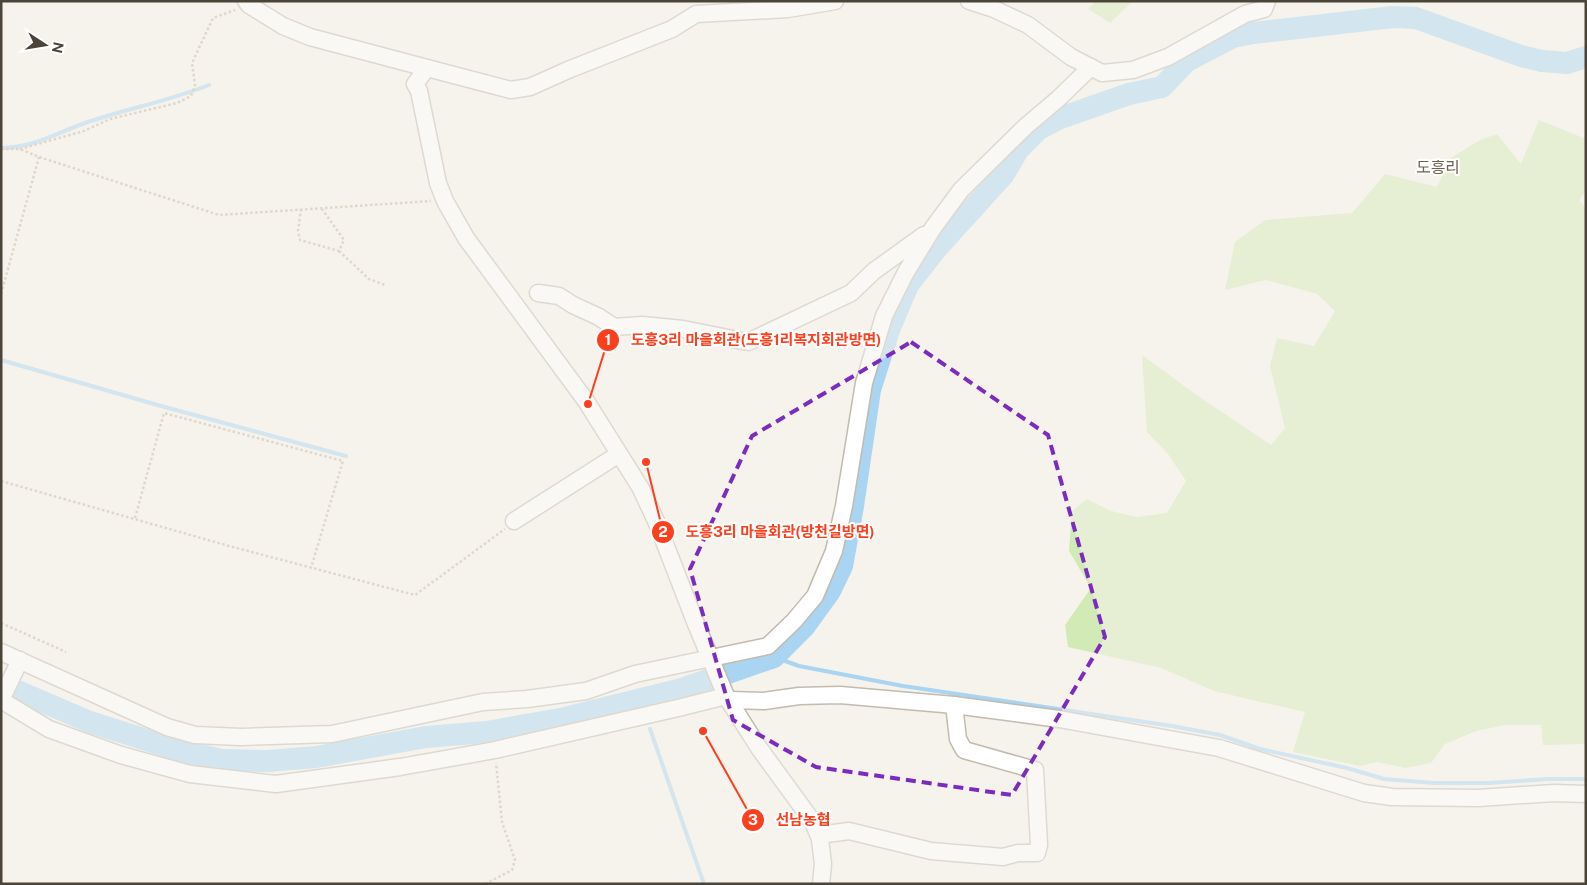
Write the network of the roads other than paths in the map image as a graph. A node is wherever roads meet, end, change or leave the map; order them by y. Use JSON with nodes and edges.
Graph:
{"nodes":[{"id":1,"x":835,"y":1,"type":"edge"},
{"id":2,"x":969,"y":1,"type":"edge"},
{"id":3,"x":1268,"y":1,"type":"edge"},
{"id":4,"x":248,"y":3,"type":"edge"},
{"id":5,"x":696,"y":8,"type":"edge"},
{"id":6,"x":1091,"y":67,"type":"junction"},
{"id":7,"x":427,"y":68,"type":"junction"},
{"id":8,"x":933,"y":228,"type":"junction"},
{"id":9,"x":538,"y":293,"type":"dead end"},
{"id":10,"x":619,"y":454,"type":"junction"},
{"id":11,"x":514,"y":522,"type":"road end"},
{"id":12,"x":1,"y":652,"type":"edge"},
{"id":13,"x":712,"y":662,"type":"junction"},
{"id":14,"x":18,"y":664,"type":"junction"},
{"id":15,"x":726,"y":694,"type":"junction"},
{"id":16,"x":3,"y":697,"type":"edge"},
{"id":17,"x":954,"y":705,"type":"junction"},
{"id":18,"x":1586,"y":794,"type":"edge"},
{"id":19,"x":819,"y":835,"type":"junction"},
{"id":20,"x":821,"y":884,"type":"edge"}],
"edges":[{"from":1,"to":5,"type":"street"},
{"from":2,"to":6,"type":"street"},
{"from":3,"to":6,"type":"street"},
{"from":4,"to":7,"type":"street"},
{"from":5,"to":7,"type":"street"},
{"from":6,"to":8,"type":"street"},
{"from":7,"to":10,"type":"street"},
{"from":8,"to":9,"type":"street"},
{"from":8,"to":13,"type":"street"},
{"from":10,"to":11,"type":"street"},
{"from":10,"to":13,"type":"street"},
{"from":12,"to":14,"type":"street"},
{"from":13,"to":14,"type":"street"},
{"from":13,"to":15,"type":"street"},
{"from":14,"to":16,"type":"street"},
{"from":15,"to":16,"type":"street"},
{"from":15,"to":17,"type":"street"},
{"from":15,"to":19,"type":"street"},
{"from":17,"to":18,"type":"street"},
{"from":17,"to":19,"type":"street"},
{"from":19,"to":20,"type":"street"}]}
